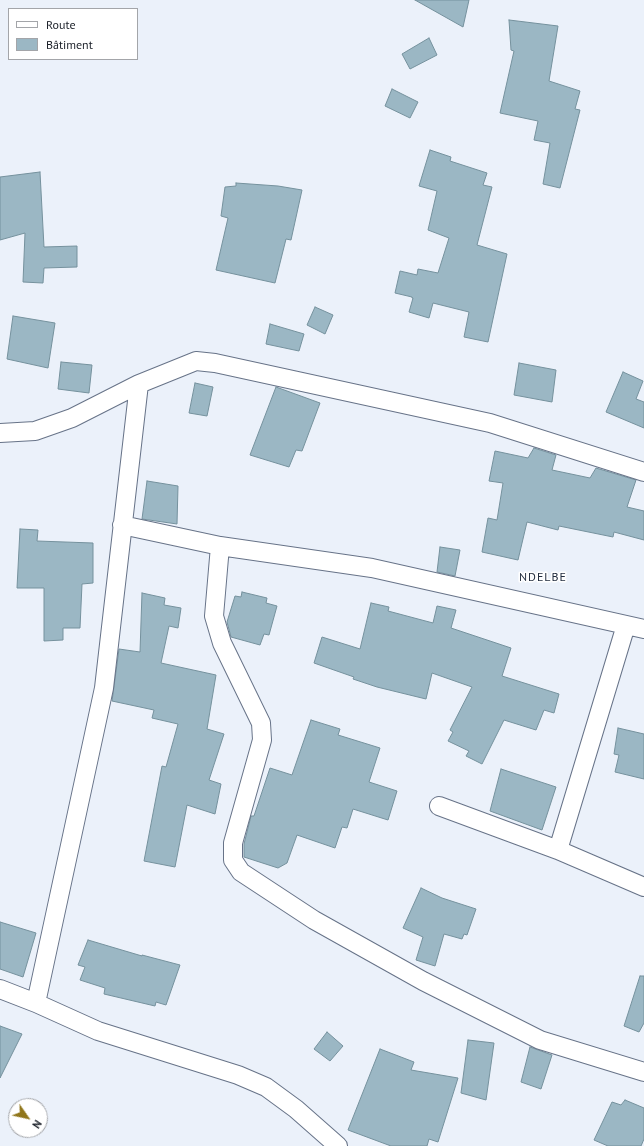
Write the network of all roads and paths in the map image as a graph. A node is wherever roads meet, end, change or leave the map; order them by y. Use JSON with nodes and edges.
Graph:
{"nodes":[{"id":1,"x":140,"y":384,"type":"junction"},
{"id":2,"x":0,"y":433,"type":"edge"},
{"id":3,"x":644,"y":472,"type":"edge"},
{"id":4,"x":122,"y":525,"type":"junction"},
{"id":5,"x":220,"y":546,"type":"junction"},
{"id":6,"x":626,"y":625,"type":"junction"},
{"id":7,"x":644,"y":629,"type":"edge"},
{"id":8,"x":439,"y":806,"type":"dead end"},
{"id":9,"x":558,"y":850,"type":"junction"},
{"id":10,"x":644,"y":887,"type":"edge"},
{"id":11,"x":0,"y":989,"type":"edge"},
{"id":12,"x":36,"y":1003,"type":"junction"},
{"id":13,"x":644,"y":1072,"type":"edge"},
{"id":14,"x":338,"y":1146,"type":"edge"}],
"edges":[{"from":1,"to":2,"type":"street"},
{"from":1,"to":3,"type":"street"},
{"from":1,"to":4,"type":"street"},
{"from":4,"to":5,"type":"street"},
{"from":4,"to":12,"type":"street"},
{"from":5,"to":6,"type":"street"},
{"from":5,"to":13,"type":"street"},
{"from":6,"to":7,"type":"street"},
{"from":6,"to":9,"type":"street"},
{"from":8,"to":9,"type":"street"},
{"from":9,"to":10,"type":"street"},
{"from":11,"to":12,"type":"street"},
{"from":12,"to":14,"type":"street"}]}
